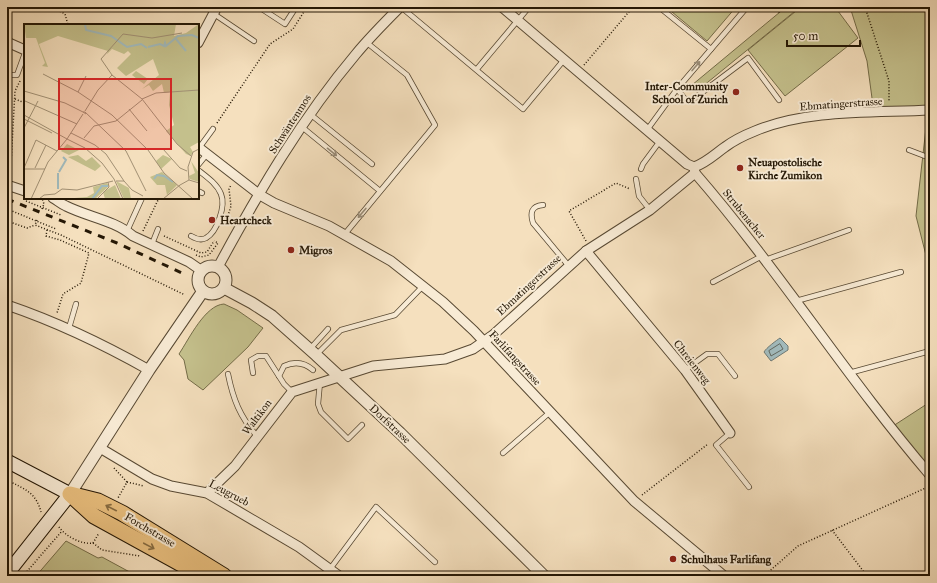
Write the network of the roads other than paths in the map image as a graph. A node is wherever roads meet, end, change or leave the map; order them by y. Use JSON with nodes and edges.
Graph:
{"nodes":[{"id":1,"x":260,"y":7,"type":"edge"},
{"id":2,"x":296,"y":7,"type":"edge"},
{"id":3,"x":400,"y":7,"type":"edge"},
{"id":4,"x":502,"y":7,"type":"edge"},
{"id":5,"x":529,"y":7,"type":"edge"},
{"id":6,"x":659,"y":7,"type":"edge"},
{"id":7,"x":747,"y":7,"type":"edge"},
{"id":8,"x":215,"y":11,"type":"edge"},
{"id":9,"x":517,"y":21,"type":"junction"},
{"id":10,"x":199,"y":41,"type":"edge"},
{"id":11,"x":254,"y":41,"type":"dead end"},
{"id":12,"x":7,"y":42,"type":"edge"},
{"id":13,"x":366,"y":42,"type":"junction"},
{"id":14,"x":711,"y":49,"type":"junction"},
{"id":15,"x":24,"y":50,"type":"edge"},
{"id":16,"x":24,"y":56,"type":"edge"},
{"id":17,"x":564,"y":61,"type":"junction"},
{"id":18,"x":477,"y":69,"type":"junction"},
{"id":19,"x":12,"y":75,"type":"dead end"},
{"id":20,"x":677,"y":89,"type":"junction"},
{"id":21,"x":779,"y":100,"type":"dead end"},
{"id":22,"x":930,"y":110,"type":"edge"},
{"id":23,"x":310,"y":114,"type":"junction"},
{"id":24,"x":302,"y":127,"type":"junction"},
{"id":25,"x":213,"y":129,"type":"road end"},
{"id":26,"x":647,"y":130,"type":"junction"},
{"id":27,"x":660,"y":141,"type":"junction"},
{"id":28,"x":199,"y":146,"type":"edge"},
{"id":29,"x":199,"y":148,"type":"edge"},
{"id":30,"x":909,"y":150,"type":"dead end"},
{"id":31,"x":206,"y":154,"type":"junction"},
{"id":32,"x":930,"y":158,"type":"edge"},
{"id":33,"x":199,"y":164,"type":"edge"},
{"id":34,"x":372,"y":164,"type":"dead end"},
{"id":35,"x":641,"y":169,"type":"dead end"},
{"id":36,"x":695,"y":170,"type":"junction"},
{"id":37,"x":199,"y":171,"type":"edge"},
{"id":38,"x":636,"y":179,"type":"dead end"},
{"id":39,"x":7,"y":185,"type":"edge"},
{"id":40,"x":24,"y":191,"type":"edge"},
{"id":41,"x":380,"y":191,"type":"junction"},
{"id":42,"x":260,"y":194,"type":"junction"},
{"id":43,"x":55,"y":199,"type":"edge"},
{"id":44,"x":142,"y":199,"type":"edge"},
{"id":45,"x":543,"y":205,"type":"dead end"},
{"id":46,"x":650,"y":210,"type":"junction"},
{"id":47,"x":158,"y":230,"type":"dead end"},
{"id":48,"x":849,"y":230,"type":"dead end"},
{"id":49,"x":127,"y":231,"type":"junction"},
{"id":50,"x":344,"y":234,"type":"junction"},
{"id":51,"x":191,"y":236,"type":"dead end"},
{"id":52,"x":152,"y":244,"type":"junction"},
{"id":53,"x":588,"y":249,"type":"junction"},
{"id":54,"x":764,"y":258,"type":"junction"},
{"id":55,"x":568,"y":265,"type":"junction"},
{"id":56,"x":218,"y":267,"type":"junction"},
{"id":57,"x":202,"y":271,"type":"junction"},
{"id":58,"x":901,"y":272,"type":"dead end"},
{"id":59,"x":713,"y":282,"type":"dead end"},
{"id":60,"x":423,"y":286,"type":"junction"},
{"id":61,"x":224,"y":288,"type":"junction"},
{"id":62,"x":203,"y":291,"type":"junction"},
{"id":63,"x":796,"y":301,"type":"junction"},
{"id":64,"x":76,"y":304,"type":"dead end"},
{"id":65,"x":7,"y":305,"type":"edge"},
{"id":66,"x":69,"y":328,"type":"junction"},
{"id":67,"x":328,"y":329,"type":"dead end"},
{"id":68,"x":484,"y":342,"type":"junction"},
{"id":69,"x":930,"y":351,"type":"edge"},
{"id":70,"x":313,"y":352,"type":"junction"},
{"id":71,"x":148,"y":370,"type":"junction"},
{"id":72,"x":313,"y":370,"type":"dead end"},
{"id":73,"x":685,"y":370,"type":"junction"},
{"id":74,"x":253,"y":373,"type":"dead end"},
{"id":75,"x":849,"y":373,"type":"junction"},
{"id":76,"x":228,"y":374,"type":"dead end"},
{"id":77,"x":278,"y":376,"type":"junction"},
{"id":78,"x":735,"y":376,"type":"dead end"},
{"id":79,"x":340,"y":377,"type":"junction"},
{"id":80,"x":320,"y":382,"type":"junction"},
{"id":81,"x":292,"y":392,"type":"junction"},
{"id":82,"x":549,"y":413,"type":"junction"},
{"id":83,"x":362,"y":425,"type":"dead end"},
{"id":84,"x":730,"y":433,"type":"joint"},
{"id":85,"x":257,"y":436,"type":"junction"},
{"id":86,"x":105,"y":451,"type":"junction"},
{"id":87,"x":504,"y":453,"type":"dead end"},
{"id":88,"x":7,"y":461,"type":"edge"},
{"id":89,"x":930,"y":475,"type":"edge"},
{"id":90,"x":749,"y":487,"type":"dead end"},
{"id":91,"x":207,"y":493,"type":"junction"},
{"id":92,"x":70,"y":494,"type":"junction"},
{"id":93,"x":11,"y":560,"type":"edge"},
{"id":94,"x":435,"y":562,"type":"dead end"},
{"id":95,"x":330,"y":570,"type":"junction"},
{"id":96,"x":7,"y":574,"type":"edge"},
{"id":97,"x":203,"y":576,"type":"edge"},
{"id":98,"x":224,"y":576,"type":"edge"},
{"id":99,"x":339,"y":576,"type":"edge"},
{"id":100,"x":544,"y":576,"type":"edge"},
{"id":101,"x":724,"y":576,"type":"edge"}],
"edges":[{"from":1,"to":2,"type":"lane"},
{"from":3,"to":13,"type":"street","name":"Schwäntenmos"},
{"from":3,"to":18,"type":"lane"},
{"from":4,"to":9,"type":"street","name":"Strubenacher"},
{"from":5,"to":9,"type":"lane"},
{"from":6,"to":14,"type":"lane"},
{"from":7,"to":14,"type":"lane"},
{"from":8,"to":10,"type":"street"},
{"from":8,"to":11,"type":"lane"},
{"from":9,"to":17,"type":"street","name":"Strubenacher"},
{"from":9,"to":18,"type":"lane"},
{"from":12,"to":15,"type":"street"},
{"from":13,"to":23,"type":"street","name":"Schwäntenmos"},
{"from":13,"to":41,"type":"lane"},
{"from":20,"to":14,"type":"lane","one_way":true},
{"from":16,"to":19,"type":"lane"},
{"from":17,"to":18,"type":"lane"},
{"from":17,"to":26,"type":"street","name":"Strubenacher"},
{"from":20,"to":21,"type":"lane"},
{"from":20,"to":26,"type":"lane"},
{"from":22,"to":36,"type":"street","name":"Ebmatingerstrasse"},
{"from":23,"to":24,"type":"street","name":"Schwäntenmos"},
{"from":23,"to":34,"type":"lane"},
{"from":24,"to":41,"type":"lane","one_way":true},
{"from":24,"to":42,"type":"street","name":"Schwäntenmos"},
{"from":25,"to":28,"type":"lane"},
{"from":26,"to":27,"type":"street","name":"Strubenacher"},
{"from":27,"to":35,"type":"lane"},
{"from":27,"to":36,"type":"street","name":"Strubenacher"},
{"from":29,"to":31,"type":"street","name":"Farlifangstrasse"},
{"from":30,"to":32,"type":"lane"},
{"from":31,"to":33,"type":"lane"},
{"from":31,"to":42,"type":"street","name":"Farlifangstrasse"},
{"from":36,"to":46,"type":"street","name":"Ebmatingerstrasse"},
{"from":36,"to":54,"type":"street","name":"Strubenacher"},
{"from":37,"to":51,"type":"lane"},
{"from":38,"to":46,"type":"lane"},
{"from":39,"to":40,"type":"street"},
{"from":41,"to":50,"type":"lane","one_way":true},
{"from":42,"to":50,"type":"street","name":"Farlifangstrasse"},
{"from":42,"to":56,"type":"street","name":"Schwäntenmos"},
{"from":43,"to":49,"type":"street"},
{"from":44,"to":49,"type":"lane"},
{"from":45,"to":55,"type":"lane"},
{"from":46,"to":53,"type":"street","name":"Ebmatingerstrasse"},
{"from":47,"to":52,"type":"lane"},
{"from":48,"to":54,"type":"lane"},
{"from":49,"to":52,"type":"street"},
{"from":50,"to":60,"type":"street","name":"Farlifangstrasse"},
{"from":52,"to":57,"type":"street"},
{"from":53,"to":55,"type":"street","name":"Ebmatingerstrasse"},
{"from":53,"to":73,"type":"street","name":"Chreienweg"},
{"from":54,"to":59,"type":"lane"},
{"from":54,"to":63,"type":"street","name":"Strubenacher"},
{"from":55,"to":68,"type":"street","name":"Ebmatingerstrasse"},
{"from":56,"to":57,"type":"street"},
{"from":56,"to":61,"type":"street"},
{"from":57,"to":62,"type":"street"},
{"from":58,"to":63,"type":"lane"},
{"from":60,"to":68,"type":"street","name":"Farlifangstrasse"},
{"from":60,"to":70,"type":"lane"},
{"from":61,"to":62,"type":"street"},
{"from":61,"to":70,"type":"street","name":"Dorfstrasse"},
{"from":62,"to":71,"type":"street"},
{"from":63,"to":75,"type":"street","name":"Strubenacher"},
{"from":64,"to":66,"type":"lane"},
{"from":65,"to":66,"type":"street"},
{"from":66,"to":71,"type":"street"},
{"from":67,"to":70,"type":"lane"},
{"from":68,"to":79,"type":"street","name":"Ebmatingerstrasse"},
{"from":68,"to":82,"type":"street","name":"Farlifangstrasse"},
{"from":69,"to":75,"type":"lane"},
{"from":70,"to":79,"type":"street","name":"Dorfstrasse"},
{"from":71,"to":86,"type":"street"},
{"from":72,"to":77,"type":"lane"},
{"from":73,"to":78,"type":"lane"},
{"from":73,"to":84,"type":"street","name":"Chreienweg"},
{"from":74,"to":77,"type":"lane"},
{"from":75,"to":89,"type":"street","name":"Strubenacher"},
{"from":76,"to":85,"type":"lane"},
{"from":77,"to":81,"type":"lane"},
{"from":79,"to":80,"type":"street"},
{"from":79,"to":100,"type":"street","name":"Dorfstrasse"},
{"from":80,"to":81,"type":"street"},
{"from":80,"to":83,"type":"lane"},
{"from":81,"to":85,"type":"street","name":"Waltikon"},
{"from":82,"to":87,"type":"lane"},
{"from":82,"to":101,"type":"street","name":"Farlifangstrasse"},
{"from":84,"to":90,"type":"lane","name":"Chreienweg"},
{"from":85,"to":91,"type":"street","name":"Waltikon"},
{"from":86,"to":91,"type":"street","name":"Leugrueb"},
{"from":86,"to":92,"type":"street"},
{"from":88,"to":92,"type":"main road","name":"Forchstrasse"},
{"from":91,"to":95,"type":"street","name":"Leugrueb"},
{"from":92,"to":93,"type":"main road"},
{"from":92,"to":97,"type":"highway","name":"Forchstrasse","one_way":true},
{"from":98,"to":92,"type":"highway","name":"Forchstrasse","one_way":true},
{"from":93,"to":96,"type":"main road"},
{"from":94,"to":95,"type":"lane"},
{"from":95,"to":99,"type":"street","name":"Leugrueb"}]}
